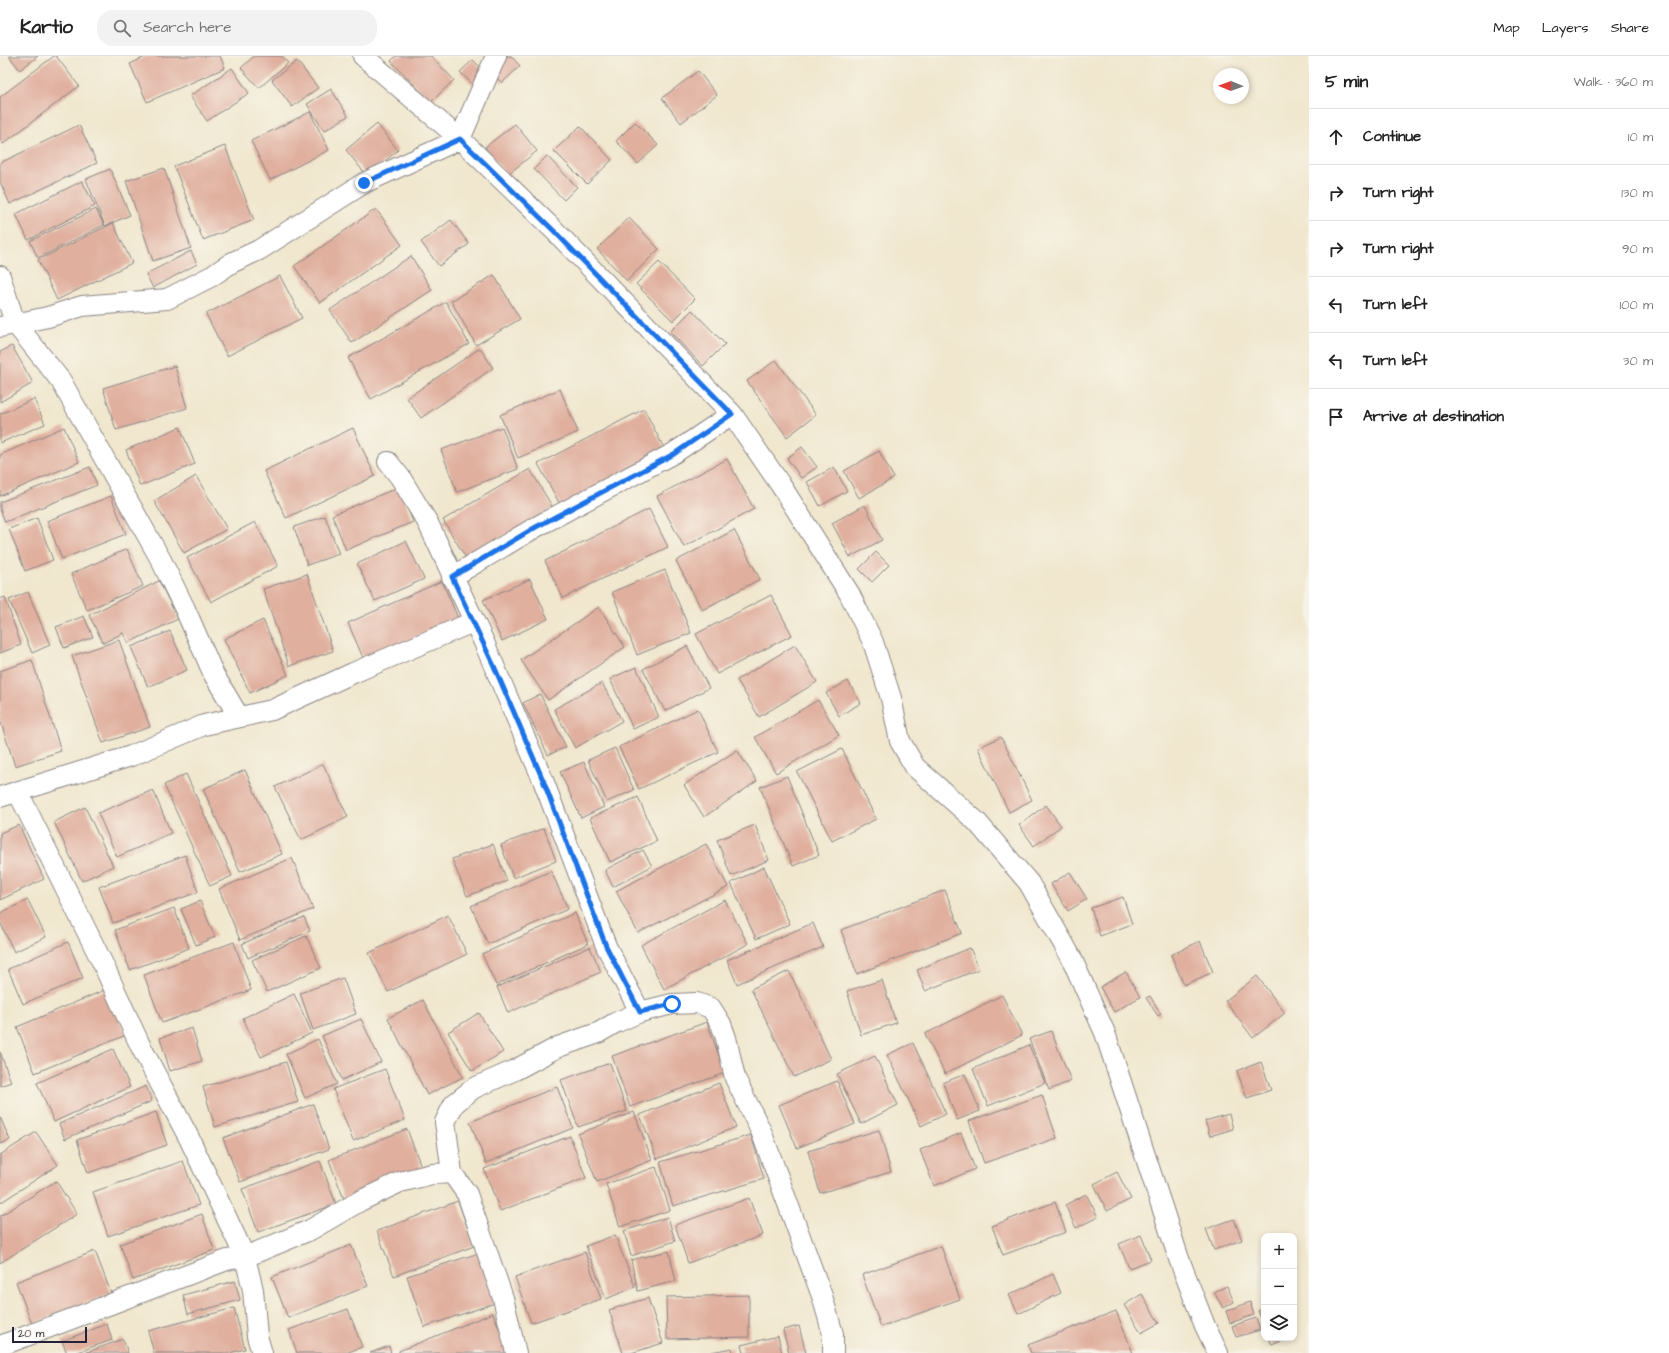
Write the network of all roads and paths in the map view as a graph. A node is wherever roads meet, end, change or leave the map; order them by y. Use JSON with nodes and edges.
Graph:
{"nodes":[{"id":1,"x":363,"y":56,"type":"edge"},
{"id":2,"x":496,"y":56,"type":"edge"},
{"id":3,"x":460,"y":139,"type":"junction"},
{"id":4,"x":0,"y":276,"type":"edge"},
{"id":5,"x":8,"y":325,"type":"edge"},
{"id":6,"x":732,"y":414,"type":"junction"},
{"id":7,"x":388,"y":462,"type":"dead end"},
{"id":8,"x":452,"y":577,"type":"junction"},
{"id":9,"x":473,"y":622,"type":"junction"},
{"id":10,"x":240,"y":717,"type":"junction"},
{"id":11,"x":9,"y":795,"type":"edge"},
{"id":12,"x":640,"y":1012,"type":"junction"},
{"id":13,"x":452,"y":1173,"type":"junction"},
{"id":14,"x":245,"y":1257,"type":"junction"},
{"id":15,"x":0,"y":1346,"type":"edge"},
{"id":16,"x":262,"y":1353,"type":"edge"},
{"id":17,"x":516,"y":1353,"type":"edge"},
{"id":18,"x":833,"y":1353,"type":"edge"},
{"id":19,"x":1218,"y":1353,"type":"edge"}],
"edges":[{"from":1,"to":3,"type":"street"},
{"from":2,"to":3,"type":"street"},
{"from":3,"to":5,"type":"street"},
{"from":3,"to":6,"type":"street"},
{"from":4,"to":5,"type":"street"},
{"from":5,"to":10,"type":"street"},
{"from":6,"to":8,"type":"street"},
{"from":6,"to":19,"type":"street"},
{"from":7,"to":8,"type":"street"},
{"from":8,"to":9,"type":"street"},
{"from":9,"to":10,"type":"street"},
{"from":9,"to":12,"type":"street"},
{"from":10,"to":11,"type":"street"},
{"from":11,"to":14,"type":"street"},
{"from":12,"to":13,"type":"street"},
{"from":12,"to":18,"type":"street"},
{"from":13,"to":14,"type":"street"},
{"from":13,"to":17,"type":"street"},
{"from":14,"to":15,"type":"street"},
{"from":14,"to":16,"type":"street"}]}
